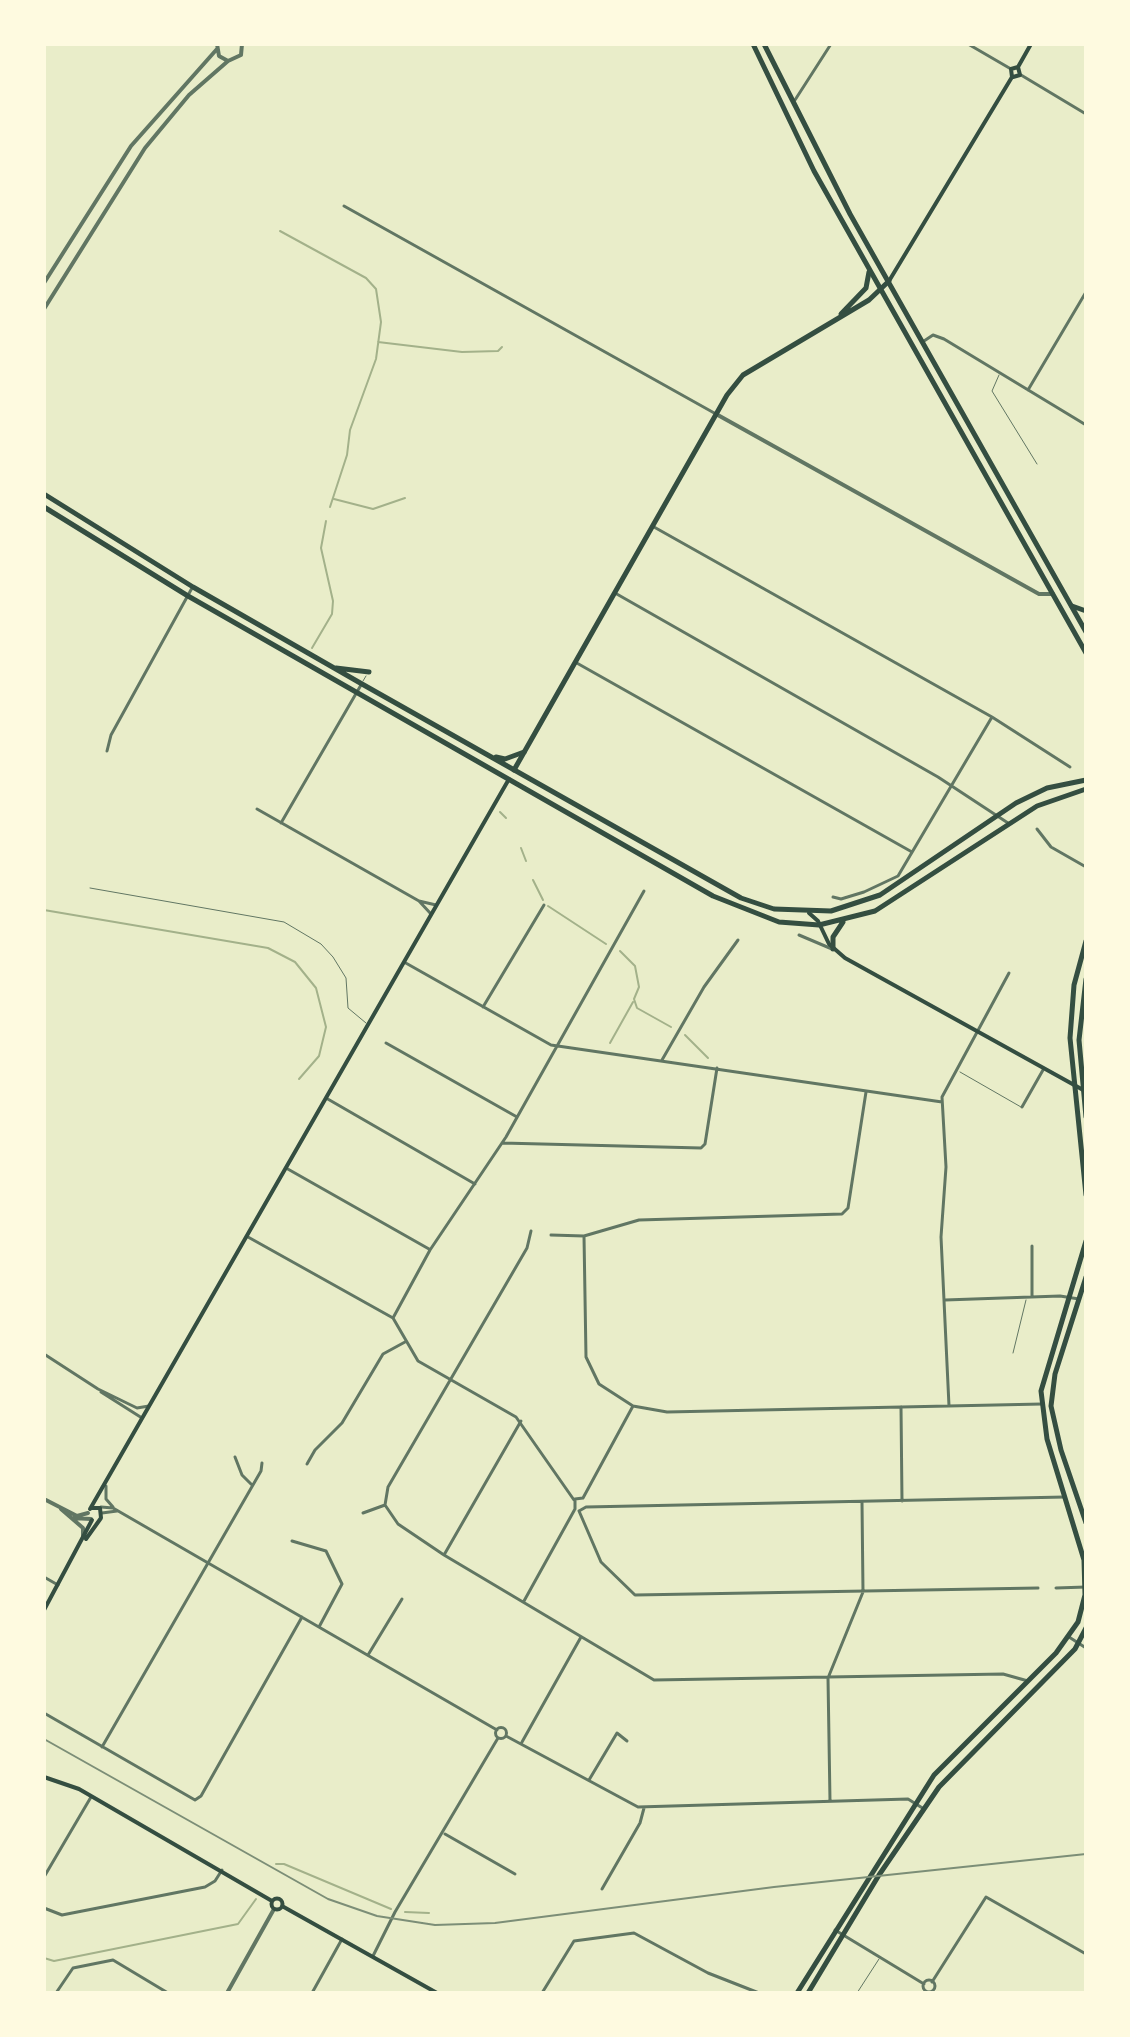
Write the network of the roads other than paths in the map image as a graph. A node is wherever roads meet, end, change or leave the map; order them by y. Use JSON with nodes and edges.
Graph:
{"nodes":[{"id":1,"x":753,"y":44,"type":"edge"},
{"id":2,"x":764,"y":44,"type":"edge"},
{"id":3,"x":831,"y":44,"type":"edge"},
{"id":4,"x":968,"y":44,"type":"edge"},
{"id":5,"x":1031,"y":44,"type":"edge"},
{"id":6,"x":244,"y":45,"type":"edge"},
{"id":7,"x":217,"y":46,"type":"edge"},
{"id":8,"x":228,"y":61,"type":"junction"},
{"id":9,"x":1018,"y":67,"type":"junction"},
{"id":10,"x":1011,"y":69,"type":"junction"},
{"id":11,"x":1020,"y":75,"type":"junction"},
{"id":12,"x":1012,"y":77,"type":"junction"},
{"id":13,"x":792,"y":102,"type":"junction"},
{"id":14,"x":1086,"y":114,"type":"edge"},
{"id":15,"x":344,"y":206,"type":"dead end"},
{"id":16,"x":868,"y":268,"type":"junction"},
{"id":17,"x":889,"y":281,"type":"junction"},
{"id":18,"x":44,"y":283,"type":"edge"},
{"id":19,"x":881,"y":290,"type":"junction"},
{"id":20,"x":1086,"y":292,"type":"edge"},
{"id":21,"x":44,"y":309,"type":"edge"},
{"id":22,"x":831,"y":323,"type":"junction"},
{"id":23,"x":923,"y":343,"type":"junction"},
{"id":24,"x":1000,"y":373,"type":"junction"},
{"id":25,"x":1028,"y":390,"type":"junction"},
{"id":26,"x":716,"y":414,"type":"junction"},
{"id":27,"x":1086,"y":425,"type":"edge"},
{"id":28,"x":1037,"y":464,"type":"dead end"},
{"id":29,"x":44,"y":494,"type":"edge"},
{"id":30,"x":44,"y":507,"type":"edge"},
{"id":31,"x":653,"y":526,"type":"junction"},
{"id":32,"x":193,"y":587,"type":"junction"},
{"id":33,"x":615,"y":593,"type":"junction"},
{"id":34,"x":1053,"y":594,"type":"junction"},
{"id":35,"x":188,"y":596,"type":"junction"},
{"id":36,"x":1071,"y":606,"type":"junction"},
{"id":37,"x":1086,"y":611,"type":"edge"},
{"id":38,"x":1086,"y":630,"type":"edge"},
{"id":39,"x":1076,"y":635,"type":"junction"},
{"id":40,"x":1086,"y":653,"type":"edge"},
{"id":41,"x":575,"y":662,"type":"junction"},
{"id":42,"x":335,"y":668,"type":"junction"},
{"id":43,"x":368,"y":674,"type":"joint"},
{"id":44,"x":362,"y":684,"type":"junction"},
{"id":45,"x":357,"y":692,"type":"junction"},
{"id":46,"x":992,"y":717,"type":"junction"},
{"id":47,"x":107,"y":751,"type":"dead end"},
{"id":48,"x":524,"y":752,"type":"junction"},
{"id":49,"x":491,"y":757,"type":"junction"},
{"id":50,"x":1070,"y":767,"type":"dead end"},
{"id":51,"x":514,"y":770,"type":"junction"},
{"id":52,"x":509,"y":779,"type":"junction"},
{"id":53,"x":1086,"y":780,"type":"edge"},
{"id":54,"x":952,"y":785,"type":"junction"},
{"id":55,"x":1086,"y":789,"type":"edge"},
{"id":56,"x":257,"y":809,"type":"dead end"},
{"id":57,"x":996,"y":816,"type":"junction"},
{"id":58,"x":281,"y":823,"type":"junction"},
{"id":59,"x":1009,"y":824,"type":"junction"},
{"id":60,"x":1037,"y":829,"type":"dead end"},
{"id":61,"x":912,"y":852,"type":"junction"},
{"id":62,"x":1086,"y":867,"type":"edge"},
{"id":63,"x":90,"y":888,"type":"dead end"},
{"id":64,"x":644,"y":891,"type":"dead end"},
{"id":65,"x":833,"y":897,"type":"dead end"},
{"id":66,"x":419,"y":901,"type":"junction"},
{"id":67,"x":436,"y":905,"type":"junction"},
{"id":68,"x":544,"y":905,"type":"dead end"},
{"id":69,"x":809,"y":913,"type":"junction"},
{"id":70,"x":431,"y":914,"type":"junction"},
{"id":71,"x":844,"y":921,"type":"junction"},
{"id":72,"x":819,"y":925,"type":"junction"},
{"id":73,"x":799,"y":935,"type":"dead end"},
{"id":74,"x":738,"y":940,"type":"dead end"},
{"id":75,"x":1086,"y":941,"type":"edge"},
{"id":76,"x":833,"y":949,"type":"junction"},
{"id":77,"x":404,"y":962,"type":"junction"},
{"id":78,"x":1009,"y":973,"type":"dead end"},
{"id":79,"x":1086,"y":979,"type":"edge"},
{"id":80,"x":483,"y":1007,"type":"junction"},
{"id":81,"x":368,"y":1024,"type":"junction"},
{"id":82,"x":976,"y":1033,"type":"junction"},
{"id":83,"x":386,"y":1043,"type":"dead end"},
{"id":84,"x":557,"y":1045,"type":"junction"},
{"id":85,"x":662,"y":1060,"type":"junction"},
{"id":86,"x":717,"y":1068,"type":"junction"},
{"id":87,"x":957,"y":1070,"type":"junction"},
{"id":88,"x":1043,"y":1070,"type":"junction"},
{"id":89,"x":1073,"y":1086,"type":"junction"},
{"id":90,"x":866,"y":1091,"type":"junction"},
{"id":91,"x":1084,"y":1091,"type":"edge"},
{"id":92,"x":326,"y":1098,"type":"junction"},
{"id":93,"x":942,"y":1102,"type":"junction"},
{"id":94,"x":1022,"y":1107,"type":"joint"},
{"id":95,"x":517,"y":1117,"type":"junction"},
{"id":96,"x":1086,"y":1117,"type":"edge"},
{"id":97,"x":502,"y":1143,"type":"junction"},
{"id":98,"x":286,"y":1168,"type":"junction"},
{"id":99,"x":475,"y":1184,"type":"junction"},
{"id":100,"x":1086,"y":1195,"type":"edge"},
{"id":101,"x":531,"y":1231,"type":"dead end"},
{"id":102,"x":551,"y":1235,"type":"dead end"},
{"id":103,"x":584,"y":1236,"type":"junction"},
{"id":104,"x":248,"y":1237,"type":"junction"},
{"id":105,"x":1086,"y":1241,"type":"edge"},
{"id":106,"x":1032,"y":1246,"type":"dead end"},
{"id":107,"x":430,"y":1250,"type":"junction"},
{"id":108,"x":1086,"y":1277,"type":"edge"},
{"id":109,"x":1068,"y":1297,"type":"junction"},
{"id":110,"x":1029,"y":1298,"type":"junction"},
{"id":111,"x":1079,"y":1299,"type":"junction"},
{"id":112,"x":945,"y":1300,"type":"junction"},
{"id":113,"x":1086,"y":1302,"type":"edge"},
{"id":114,"x":393,"y":1318,"type":"junction"},
{"id":115,"x":406,"y":1341,"type":"junction"},
{"id":116,"x":1013,"y":1353,"type":"dead end"},
{"id":117,"x":44,"y":1354,"type":"edge"},
{"id":118,"x":452,"y":1379,"type":"junction"},
{"id":119,"x":98,"y":1389,"type":"junction"},
{"id":120,"x":1042,"y":1404,"type":"junction"},
{"id":121,"x":152,"y":1405,"type":"junction"},
{"id":122,"x":633,"y":1406,"type":"junction"},
{"id":123,"x":949,"y":1406,"type":"junction"},
{"id":124,"x":901,"y":1407,"type":"junction"},
{"id":125,"x":143,"y":1419,"type":"junction"},
{"id":126,"x":521,"y":1421,"type":"junction"},
{"id":127,"x":235,"y":1457,"type":"dead end"},
{"id":128,"x":262,"y":1463,"type":"dead end"},
{"id":129,"x":307,"y":1464,"type":"dead end"},
{"id":130,"x":252,"y":1485,"type":"junction"},
{"id":131,"x":104,"y":1488,"type":"junction"},
{"id":132,"x":1065,"y":1497,"type":"junction"},
{"id":133,"x":1077,"y":1497,"type":"junction"},
{"id":134,"x":583,"y":1498,"type":"junction"},
{"id":135,"x":1086,"y":1498,"type":"edge"},
{"id":136,"x":44,"y":1499,"type":"edge"},
{"id":137,"x":574,"y":1500,"type":"junction"},
{"id":138,"x":902,"y":1501,"type":"junction"},
{"id":139,"x":862,"y":1502,"type":"junction"},
{"id":140,"x":385,"y":1505,"type":"junction"},
{"id":141,"x":586,"y":1507,"type":"junction"},
{"id":142,"x":61,"y":1509,"type":"junction"},
{"id":143,"x":115,"y":1509,"type":"junction"},
{"id":144,"x":577,"y":1510,"type":"junction"},
{"id":145,"x":101,"y":1512,"type":"junction"},
{"id":146,"x":363,"y":1513,"type":"dead end"},
{"id":147,"x":90,"y":1515,"type":"junction"},
{"id":148,"x":1086,"y":1523,"type":"edge"},
{"id":149,"x":292,"y":1541,"type":"dead end"},
{"id":150,"x":79,"y":1549,"type":"junction"},
{"id":151,"x":444,"y":1555,"type":"junction"},
{"id":152,"x":207,"y":1562,"type":"junction"},
{"id":153,"x":44,"y":1577,"type":"edge"},
{"id":154,"x":58,"y":1585,"type":"junction"},
{"id":155,"x":1086,"y":1587,"type":"edge"},
{"id":156,"x":1038,"y":1588,"type":"dead end"},
{"id":157,"x":1056,"y":1588,"type":"dead end"},
{"id":158,"x":863,"y":1592,"type":"junction"},
{"id":159,"x":402,"y":1599,"type":"dead end"},
{"id":160,"x":524,"y":1601,"type":"junction"},
{"id":161,"x":44,"y":1610,"type":"edge"},
{"id":162,"x":302,"y":1617,"type":"junction"},
{"id":163,"x":319,"y":1627,"type":"junction"},
{"id":164,"x":1086,"y":1628,"type":"edge"},
{"id":165,"x":581,"y":1636,"type":"junction"},
{"id":166,"x":1069,"y":1637,"type":"junction"},
{"id":167,"x":1078,"y":1643,"type":"junction"},
{"id":168,"x":1086,"y":1648,"type":"edge"},
{"id":169,"x":368,"y":1655,"type":"junction"},
{"id":170,"x":828,"y":1678,"type":"junction"},
{"id":171,"x":1028,"y":1681,"type":"junction"},
{"id":172,"x":44,"y":1713,"type":"edge"},
{"id":173,"x":497,"y":1730,"type":"junction"},
{"id":174,"x":506,"y":1736,"type":"junction"},
{"id":175,"x":498,"y":1738,"type":"junction"},
{"id":176,"x":627,"y":1741,"type":"dead end"},
{"id":177,"x":522,"y":1742,"type":"junction"},
{"id":178,"x":102,"y":1747,"type":"junction"},
{"id":179,"x":44,"y":1777,"type":"edge"},
{"id":180,"x":589,"y":1780,"type":"junction"},
{"id":181,"x":91,"y":1796,"type":"junction"},
{"id":182,"x":830,"y":1801,"type":"junction"},
{"id":183,"x":915,"y":1803,"type":"junction"},
{"id":184,"x":644,"y":1808,"type":"junction"},
{"id":185,"x":924,"y":1809,"type":"junction"},
{"id":186,"x":444,"y":1834,"type":"junction"},
{"id":187,"x":222,"y":1870,"type":"junction"},
{"id":188,"x":515,"y":1874,"type":"dead end"},
{"id":189,"x":44,"y":1877,"type":"edge"},
{"id":190,"x":602,"y":1889,"type":"dead end"},
{"id":191,"x":272,"y":1901,"type":"junction"},
{"id":192,"x":282,"y":1906,"type":"junction"},
{"id":193,"x":44,"y":1908,"type":"edge"},
{"id":194,"x":274,"y":1909,"type":"junction"},
{"id":195,"x":834,"y":1929,"type":"junction"},
{"id":196,"x":843,"y":1935,"type":"junction"},
{"id":197,"x":342,"y":1939,"type":"junction"},
{"id":198,"x":1086,"y":1954,"type":"edge"},
{"id":199,"x":373,"y":1956,"type":"junction"},
{"id":200,"x":880,"y":1957,"type":"junction"},
{"id":201,"x":932,"y":1982,"type":"junction"},
{"id":202,"x":924,"y":1984,"type":"junction"},
{"id":203,"x":934,"y":1990,"type":"junction"},
{"id":204,"x":925,"y":1992,"type":"edge"},
{"id":205,"x":56,"y":1993,"type":"edge"},
{"id":206,"x":168,"y":1993,"type":"edge"},
{"id":207,"x":227,"y":1993,"type":"edge"},
{"id":208,"x":312,"y":1993,"type":"edge"},
{"id":209,"x":437,"y":1993,"type":"edge"},
{"id":210,"x":542,"y":1993,"type":"edge"},
{"id":211,"x":759,"y":1993,"type":"edge"},
{"id":212,"x":797,"y":1993,"type":"edge"},
{"id":213,"x":808,"y":1993,"type":"edge"},
{"id":214,"x":857,"y":1993,"type":"edge"},
{"id":215,"x":940,"y":1993,"type":"edge"}],
"edges":[{"from":1,"to":16,"type":"main road"},
{"from":2,"to":13,"type":"main road"},
{"from":3,"to":13,"type":"street"},
{"from":4,"to":10,"type":"street"},
{"from":5,"to":9,"type":"main road"},
{"from":6,"to":8,"type":"street"},
{"from":7,"to":8,"type":"street"},
{"from":7,"to":18,"type":"street"},
{"from":8,"to":21,"type":"street"},
{"from":9,"to":10,"type":"main road"},
{"from":9,"to":11,"type":"main road"},
{"from":10,"to":12,"type":"main road"},
{"from":11,"to":12,"type":"main road"},
{"from":11,"to":14,"type":"street"},
{"from":12,"to":17,"type":"main road"},
{"from":13,"to":17,"type":"main road"},
{"from":15,"to":26,"type":"street"},
{"from":16,"to":19,"type":"main road"},
{"from":16,"to":22,"type":"main road"},
{"from":17,"to":19,"type":"main road"},
{"from":17,"to":23,"type":"main road"},
{"from":19,"to":22,"type":"main road"},
{"from":19,"to":34,"type":"main road"},
{"from":20,"to":25,"type":"street"},
{"from":22,"to":26,"type":"main road"},
{"from":23,"to":24,"type":"street"},
{"from":23,"to":36,"type":"main road"},
{"from":24,"to":25,"type":"street"},
{"from":24,"to":28,"type":"lane"},
{"from":25,"to":27,"type":"street"},
{"from":26,"to":31,"type":"main road"},
{"from":26,"to":34,"type":"street"},
{"from":29,"to":32,"type":"main road"},
{"from":30,"to":35,"type":"main road"},
{"from":31,"to":33,"type":"main road"},
{"from":31,"to":46,"type":"street"},
{"from":32,"to":35,"type":"street"},
{"from":32,"to":42,"type":"main road"},
{"from":33,"to":41,"type":"main road"},
{"from":33,"to":54,"type":"street"},
{"from":34,"to":39,"type":"main road"},
{"from":35,"to":45,"type":"main road"},
{"from":35,"to":47,"type":"street"},
{"from":36,"to":37,"type":"main road"},
{"from":36,"to":38,"type":"main road"},
{"from":38,"to":39,"type":"main road"},
{"from":39,"to":40,"type":"main road"},
{"from":41,"to":48,"type":"main road"},
{"from":41,"to":61,"type":"street"},
{"from":42,"to":43,"type":"main road"},
{"from":42,"to":44,"type":"main road"},
{"from":43,"to":44,"type":"lane"},
{"from":44,"to":45,"type":"street"},
{"from":44,"to":49,"type":"main road"},
{"from":45,"to":52,"type":"main road"},
{"from":45,"to":58,"type":"street"},
{"from":46,"to":50,"type":"street"},
{"from":46,"to":54,"type":"street"},
{"from":48,"to":49,"type":"main road"},
{"from":48,"to":51,"type":"main road"},
{"from":49,"to":51,"type":"main road"},
{"from":51,"to":52,"type":"main road"},
{"from":51,"to":69,"type":"main road"},
{"from":52,"to":67,"type":"main road"},
{"from":52,"to":72,"type":"main road"},
{"from":53,"to":57,"type":"main road"},
{"from":54,"to":57,"type":"street"},
{"from":54,"to":61,"type":"street"},
{"from":55,"to":59,"type":"main road"},
{"from":56,"to":58,"type":"street"},
{"from":57,"to":59,"type":"street"},
{"from":57,"to":69,"type":"main road"},
{"from":58,"to":66,"type":"street"},
{"from":59,"to":71,"type":"main road"},
{"from":60,"to":62,"type":"street"},
{"from":61,"to":65,"type":"street"},
{"from":63,"to":81,"type":"lane"},
{"from":64,"to":84,"type":"street"},
{"from":66,"to":67,"type":"street"},
{"from":66,"to":70,"type":"street"},
{"from":67,"to":70,"type":"main road"},
{"from":68,"to":80,"type":"street"},
{"from":69,"to":72,"type":"main road"},
{"from":70,"to":77,"type":"main road"},
{"from":71,"to":72,"type":"main road"},
{"from":71,"to":76,"type":"main road"},
{"from":72,"to":76,"type":"main road"},
{"from":73,"to":76,"type":"street"},
{"from":74,"to":85,"type":"street"},
{"from":75,"to":89,"type":"main road"},
{"from":76,"to":82,"type":"main road"},
{"from":77,"to":80,"type":"street"},
{"from":77,"to":81,"type":"main road"},
{"from":78,"to":82,"type":"street"},
{"from":79,"to":91,"type":"main road"},
{"from":80,"to":84,"type":"street"},
{"from":81,"to":92,"type":"main road"},
{"from":82,"to":87,"type":"street"},
{"from":82,"to":88,"type":"main road"},
{"from":83,"to":95,"type":"street"},
{"from":84,"to":85,"type":"street"},
{"from":84,"to":95,"type":"street"},
{"from":85,"to":86,"type":"street"},
{"from":86,"to":90,"type":"street"},
{"from":86,"to":97,"type":"street"},
{"from":87,"to":93,"type":"street"},
{"from":87,"to":94,"type":"lane"},
{"from":88,"to":89,"type":"main road"},
{"from":88,"to":94,"type":"street"},
{"from":89,"to":91,"type":"main road"},
{"from":89,"to":100,"type":"main road"},
{"from":90,"to":93,"type":"street"},
{"from":90,"to":103,"type":"street"},
{"from":91,"to":96,"type":"main road"},
{"from":92,"to":98,"type":"main road"},
{"from":92,"to":99,"type":"street"},
{"from":93,"to":112,"type":"street"},
{"from":95,"to":97,"type":"street"},
{"from":97,"to":99,"type":"street"},
{"from":98,"to":104,"type":"main road"},
{"from":98,"to":107,"type":"street"},
{"from":99,"to":107,"type":"street"},
{"from":101,"to":118,"type":"street"},
{"from":102,"to":103,"type":"street"},
{"from":103,"to":122,"type":"street"},
{"from":104,"to":114,"type":"street"},
{"from":104,"to":121,"type":"main road"},
{"from":105,"to":109,"type":"main road"},
{"from":106,"to":110,"type":"street"},
{"from":107,"to":114,"type":"street"},
{"from":108,"to":111,"type":"main road"},
{"from":109,"to":110,"type":"street"},
{"from":109,"to":111,"type":"street"},
{"from":109,"to":120,"type":"main road"},
{"from":110,"to":112,"type":"street"},
{"from":110,"to":116,"type":"lane"},
{"from":111,"to":113,"type":"street"},
{"from":111,"to":133,"type":"main road"},
{"from":112,"to":123,"type":"street"},
{"from":114,"to":115,"type":"street"},
{"from":115,"to":118,"type":"street"},
{"from":115,"to":129,"type":"street"},
{"from":117,"to":119,"type":"street"},
{"from":118,"to":126,"type":"street"},
{"from":118,"to":140,"type":"street"},
{"from":119,"to":121,"type":"street"},
{"from":119,"to":125,"type":"street"},
{"from":120,"to":123,"type":"street"},
{"from":120,"to":132,"type":"main road"},
{"from":121,"to":125,"type":"main road"},
{"from":122,"to":124,"type":"street"},
{"from":122,"to":134,"type":"street"},
{"from":123,"to":124,"type":"street"},
{"from":124,"to":138,"type":"street"},
{"from":125,"to":131,"type":"main road"},
{"from":126,"to":137,"type":"street"},
{"from":126,"to":151,"type":"street"},
{"from":127,"to":130,"type":"street"},
{"from":128,"to":130,"type":"street"},
{"from":130,"to":152,"type":"street"},
{"from":131,"to":143,"type":"street"},
{"from":131,"to":145,"type":"main road"},
{"from":131,"to":147,"type":"main road"},
{"from":132,"to":138,"type":"street"},
{"from":132,"to":155,"type":"main road"},
{"from":133,"to":135,"type":"street"},
{"from":133,"to":148,"type":"main road"},
{"from":134,"to":137,"type":"street"},
{"from":134,"to":141,"type":"street"},
{"from":136,"to":142,"type":"street"},
{"from":137,"to":144,"type":"street"},
{"from":138,"to":139,"type":"street"},
{"from":139,"to":141,"type":"street"},
{"from":139,"to":158,"type":"street"},
{"from":140,"to":146,"type":"street"},
{"from":140,"to":151,"type":"street"},
{"from":141,"to":144,"type":"street"},
{"from":142,"to":147,"type":"street"},
{"from":142,"to":150,"type":"street"},
{"from":143,"to":145,"type":"street"},
{"from":143,"to":152,"type":"street"},
{"from":144,"to":158,"type":"street"},
{"from":144,"to":160,"type":"street"},
{"from":145,"to":147,"type":"main road"},
{"from":145,"to":147,"type":"main road"},
{"from":145,"to":150,"type":"main road"},
{"from":147,"to":150,"type":"main road"},
{"from":149,"to":163,"type":"street"},
{"from":150,"to":154,"type":"main road"},
{"from":151,"to":160,"type":"street"},
{"from":152,"to":162,"type":"street"},
{"from":152,"to":178,"type":"street"},
{"from":153,"to":154,"type":"street"},
{"from":154,"to":161,"type":"main road"},
{"from":155,"to":157,"type":"street"},
{"from":155,"to":166,"type":"main road"},
{"from":156,"to":158,"type":"street"},
{"from":158,"to":170,"type":"street"},
{"from":159,"to":169,"type":"street"},
{"from":160,"to":165,"type":"street"},
{"from":162,"to":163,"type":"street"},
{"from":162,"to":178,"type":"street"},
{"from":163,"to":169,"type":"street"},
{"from":164,"to":167,"type":"main road"},
{"from":165,"to":170,"type":"street"},
{"from":165,"to":177,"type":"street"},
{"from":166,"to":167,"type":"street"},
{"from":166,"to":171,"type":"main road"},
{"from":167,"to":168,"type":"street"},
{"from":167,"to":185,"type":"main road"},
{"from":169,"to":173,"type":"street"},
{"from":170,"to":171,"type":"street"},
{"from":170,"to":182,"type":"street"},
{"from":171,"to":183,"type":"main road"},
{"from":172,"to":178,"type":"street"},
{"from":173,"to":174,"type":"street"},
{"from":173,"to":175,"type":"street"},
{"from":174,"to":175,"type":"street"},
{"from":174,"to":177,"type":"street"},
{"from":175,"to":186,"type":"street"},
{"from":176,"to":180,"type":"street"},
{"from":177,"to":180,"type":"street"},
{"from":179,"to":181,"type":"main road"},
{"from":180,"to":184,"type":"street"},
{"from":181,"to":187,"type":"main road"},
{"from":181,"to":189,"type":"street"},
{"from":182,"to":183,"type":"street"},
{"from":182,"to":184,"type":"street"},
{"from":183,"to":185,"type":"street"},
{"from":183,"to":195,"type":"main road"},
{"from":184,"to":190,"type":"street"},
{"from":185,"to":196,"type":"main road"},
{"from":186,"to":188,"type":"street"},
{"from":186,"to":199,"type":"street"},
{"from":187,"to":191,"type":"main road"},
{"from":187,"to":193,"type":"street"},
{"from":191,"to":192,"type":"main road"},
{"from":191,"to":194,"type":"main road"},
{"from":192,"to":194,"type":"main road"},
{"from":192,"to":197,"type":"main road"},
{"from":194,"to":207,"type":"street"},
{"from":195,"to":196,"type":"street"},
{"from":195,"to":212,"type":"main road"},
{"from":196,"to":200,"type":"street"},
{"from":196,"to":213,"type":"main road"},
{"from":197,"to":199,"type":"main road"},
{"from":197,"to":208,"type":"street"},
{"from":198,"to":201,"type":"street"},
{"from":199,"to":209,"type":"main road"},
{"from":200,"to":202,"type":"street"},
{"from":200,"to":214,"type":"lane"},
{"from":201,"to":202,"type":"street"},
{"from":201,"to":203,"type":"street"},
{"from":202,"to":204,"type":"street"},
{"from":203,"to":204,"type":"street"},
{"from":203,"to":215,"type":"street"},
{"from":205,"to":206,"type":"street"},
{"from":210,"to":211,"type":"street"}]}
